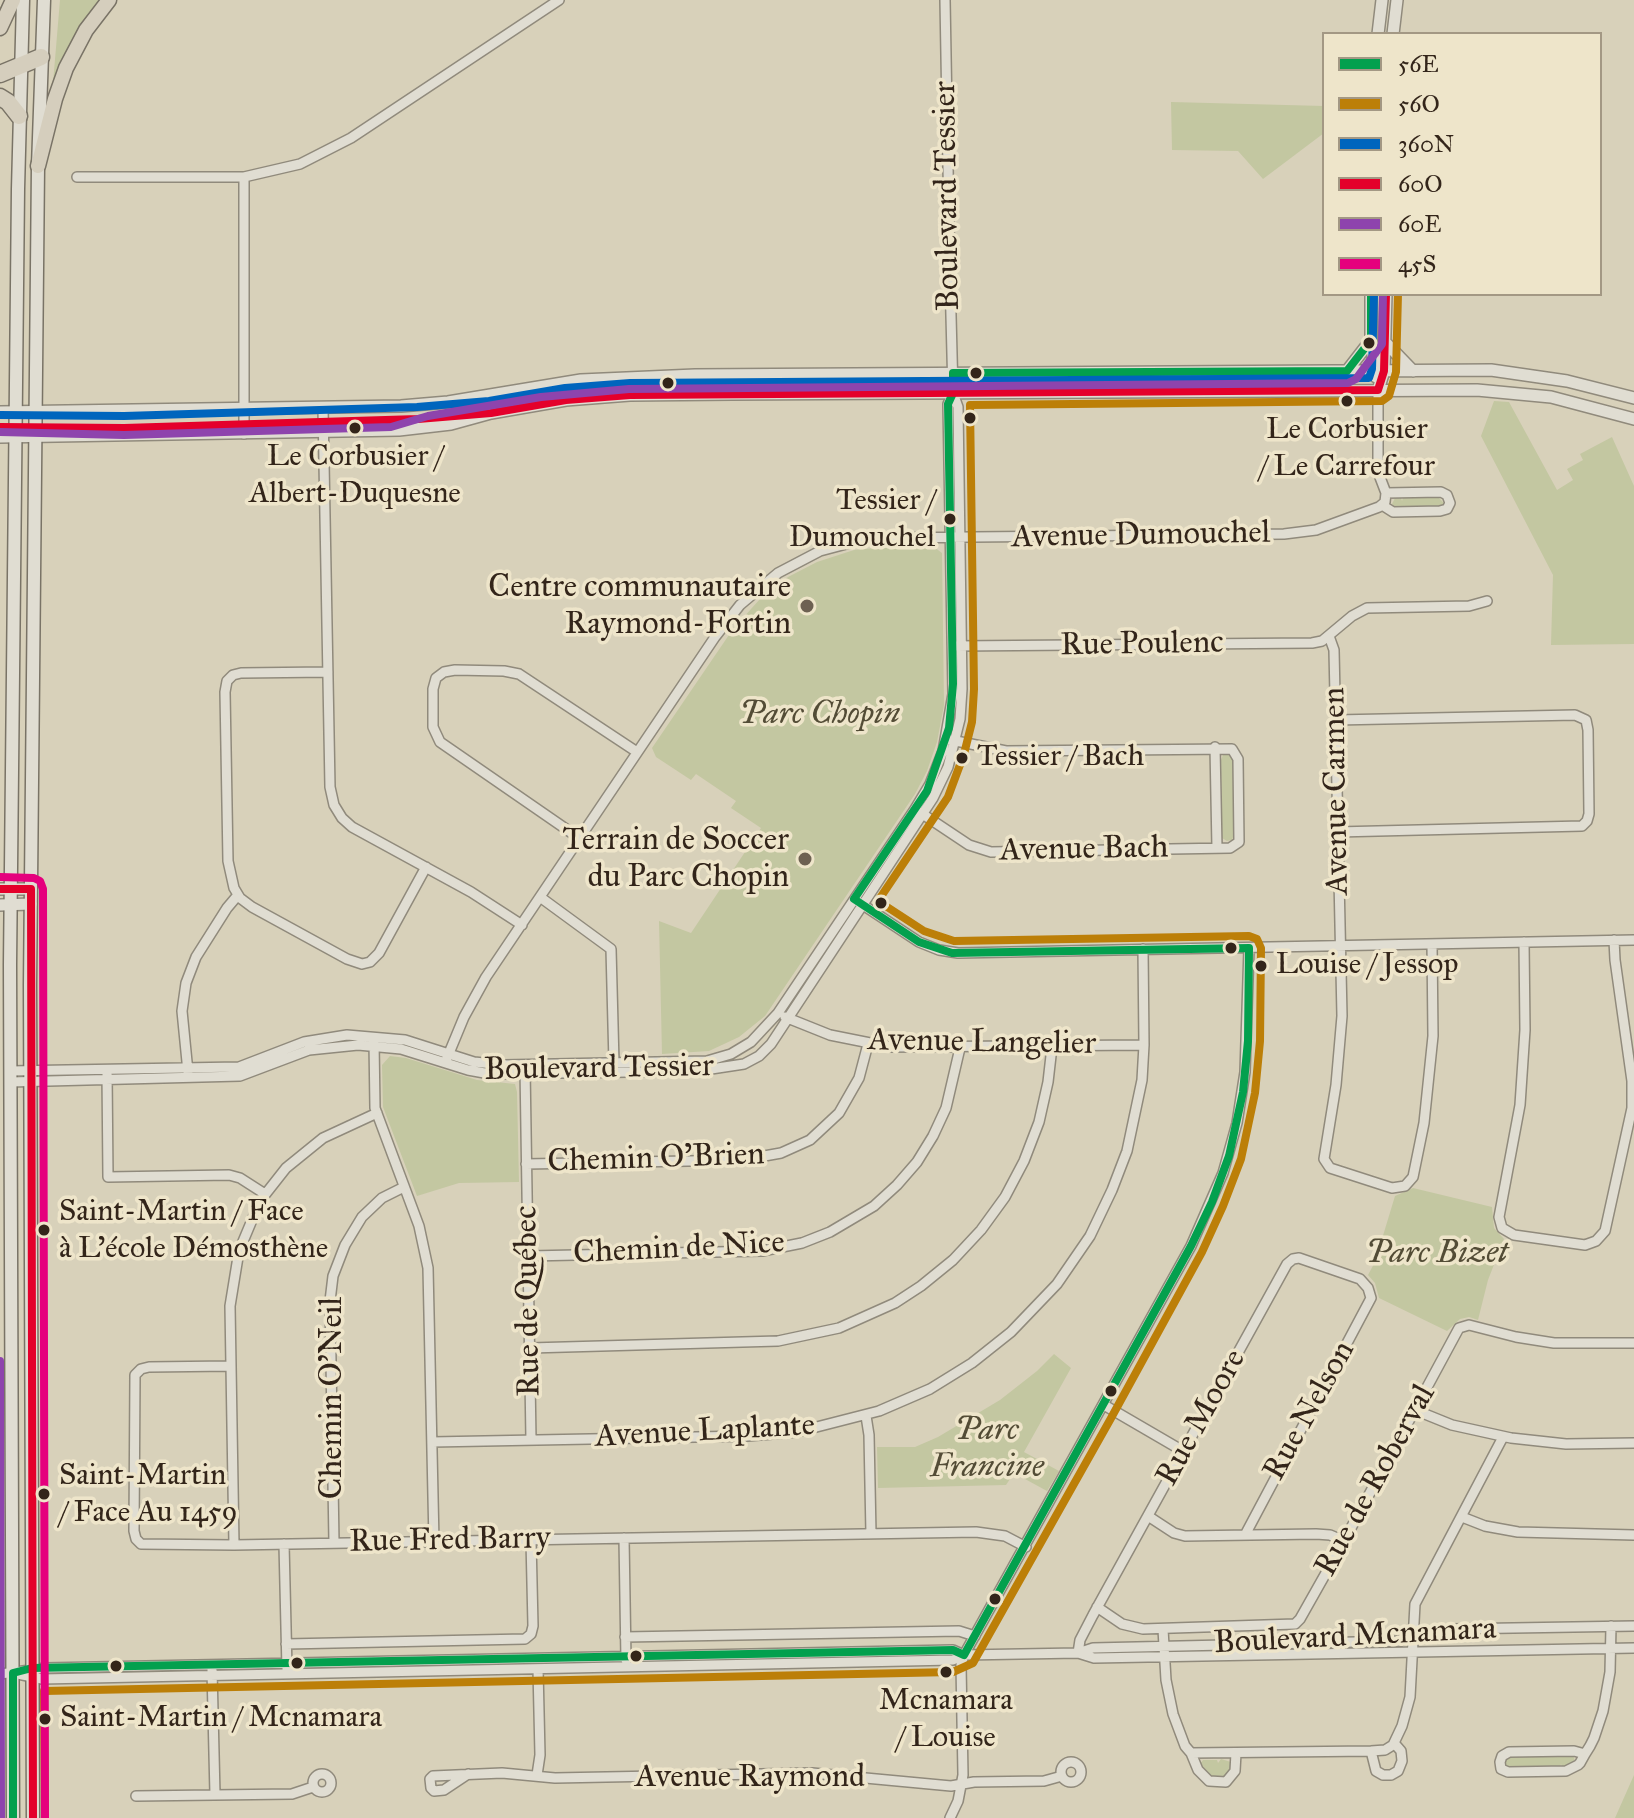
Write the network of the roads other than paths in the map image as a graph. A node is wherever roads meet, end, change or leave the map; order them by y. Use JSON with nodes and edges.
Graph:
{"nodes":[{"id":1,"x":13,"y":0,"type":"edge"},
{"id":2,"x":23,"y":0,"type":"edge"},
{"id":3,"x":44,"y":0,"type":"edge"},
{"id":4,"x":109,"y":0,"type":"edge"},
{"id":5,"x":559,"y":0,"type":"edge"},
{"id":6,"x":945,"y":0,"type":"edge"},
{"id":7,"x":1382,"y":0,"type":"edge"},
{"id":8,"x":1397,"y":0,"type":"edge"},
{"id":9,"x":0,"y":28,"type":"edge"},
{"id":10,"x":1378,"y":32,"type":"edge"},
{"id":11,"x":1393,"y":32,"type":"edge"},
{"id":12,"x":41,"y":57,"type":"junction"},
{"id":13,"x":21,"y":66,"type":"junction"},
{"id":14,"x":0,"y":74,"type":"edge"},
{"id":15,"x":0,"y":97,"type":"edge"},
{"id":16,"x":19,"y":116,"type":"junction"},
{"id":17,"x":38,"y":166,"type":"junction"},
{"id":18,"x":77,"y":177,"type":"dead end"},
{"id":19,"x":244,"y":177,"type":"junction"},
{"id":20,"x":1371,"y":296,"type":"edge"},
{"id":21,"x":1386,"y":296,"type":"edge"},
{"id":22,"x":1371,"y":340,"type":"junction"},
{"id":23,"x":1385,"y":342,"type":"junction"},
{"id":24,"x":1347,"y":371,"type":"junction"},
{"id":25,"x":1380,"y":371,"type":"junction"},
{"id":26,"x":1413,"y":371,"type":"junction"},
{"id":27,"x":953,"y":373,"type":"junction"},
{"id":28,"x":1378,"y":390,"type":"junction"},
{"id":29,"x":953,"y":393,"type":"junction"},
{"id":30,"x":1634,"y":398,"type":"edge"},
{"id":31,"x":323,"y":408,"type":"junction"},
{"id":32,"x":244,"y":409,"type":"junction"},
{"id":33,"x":0,"y":412,"type":"edge"},
{"id":34,"x":16,"y":412,"type":"junction"},
{"id":35,"x":36,"y":412,"type":"junction"},
{"id":36,"x":1634,"y":419,"type":"edge"},
{"id":37,"x":324,"y":433,"type":"junction"},
{"id":38,"x":244,"y":434,"type":"junction"},
{"id":39,"x":0,"y":437,"type":"edge"},
{"id":40,"x":15,"y":437,"type":"junction"},
{"id":41,"x":36,"y":437,"type":"junction"},
{"id":42,"x":1386,"y":493,"type":"junction"},
{"id":43,"x":1382,"y":505,"type":"junction"},
{"id":44,"x":955,"y":538,"type":"junction"},
{"id":45,"x":1487,"y":601,"type":"dead end"},
{"id":46,"x":1329,"y":636,"type":"junction"},
{"id":47,"x":957,"y":646,"type":"junction"},
{"id":48,"x":328,"y":672,"type":"junction"},
{"id":49,"x":1336,"y":720,"type":"junction"},
{"id":50,"x":951,"y":740,"type":"junction"},
{"id":51,"x":1215,"y":747,"type":"junction"},
{"id":52,"x":637,"y":752,"type":"junction"},
{"id":53,"x":919,"y":812,"type":"junction"},
{"id":54,"x":1337,"y":832,"type":"junction"},
{"id":55,"x":579,"y":838,"type":"junction"},
{"id":56,"x":1217,"y":848,"type":"junction"},
{"id":57,"x":426,"y":867,"type":"junction"},
{"id":58,"x":6,"y":889,"type":"edge"},
{"id":59,"x":31,"y":889,"type":"junction"},
{"id":60,"x":238,"y":895,"type":"junction"},
{"id":61,"x":540,"y":897,"type":"junction"},
{"id":62,"x":858,"y":902,"type":"junction"},
{"id":63,"x":6,"y":904,"type":"edge"},
{"id":64,"x":31,"y":904,"type":"junction"},
{"id":65,"x":522,"y":925,"type":"junction"},
{"id":66,"x":1614,"y":940,"type":"junction"},
{"id":67,"x":1634,"y":940,"type":"edge"},
{"id":68,"x":1524,"y":942,"type":"junction"},
{"id":69,"x":1432,"y":944,"type":"junction"},
{"id":70,"x":1341,"y":947,"type":"junction"},
{"id":71,"x":1249,"y":948,"type":"junction"},
{"id":72,"x":1143,"y":949,"type":"junction"},
{"id":73,"x":782,"y":1015,"type":"junction"},
{"id":74,"x":374,"y":1041,"type":"junction"},
{"id":75,"x":868,"y":1044,"type":"junction"},
{"id":76,"x":1144,"y":1045,"type":"junction"},
{"id":77,"x":1052,"y":1047,"type":"junction"},
{"id":78,"x":960,"y":1048,"type":"junction"},
{"id":79,"x":447,"y":1058,"type":"junction"},
{"id":80,"x":614,"y":1063,"type":"junction"},
{"id":81,"x":525,"y":1070,"type":"junction"},
{"id":82,"x":188,"y":1073,"type":"junction"},
{"id":83,"x":107,"y":1074,"type":"junction"},
{"id":84,"x":30,"y":1076,"type":"junction"},
{"id":85,"x":10,"y":1077,"type":"junction"},
{"id":86,"x":377,"y":1113,"type":"junction"},
{"id":87,"x":526,"y":1164,"type":"junction"},
{"id":88,"x":404,"y":1187,"type":"junction"},
{"id":89,"x":265,"y":1194,"type":"junction"},
{"id":90,"x":529,"y":1256,"type":"junction"},
{"id":91,"x":1368,"y":1288,"type":"joint"},
{"id":92,"x":1634,"y":1343,"type":"edge"},
{"id":93,"x":530,"y":1348,"type":"junction"},
{"id":94,"x":230,"y":1366,"type":"junction"},
{"id":95,"x":1104,"y":1405,"type":"junction"},
{"id":96,"x":1415,"y":1410,"type":"junction"},
{"id":97,"x":866,"y":1416,"type":"junction"},
{"id":98,"x":1503,"y":1437,"type":"junction"},
{"id":99,"x":531,"y":1440,"type":"junction"},
{"id":100,"x":432,"y":1442,"type":"junction"},
{"id":101,"x":1634,"y":1443,"type":"edge"},
{"id":102,"x":1183,"y":1451,"type":"junction"},
{"id":103,"x":1148,"y":1516,"type":"junction"},
{"id":104,"x":1462,"y":1517,"type":"junction"},
{"id":105,"x":871,"y":1534,"type":"junction"},
{"id":106,"x":1245,"y":1535,"type":"junction"},
{"id":107,"x":1634,"y":1535,"type":"edge"},
{"id":108,"x":624,"y":1538,"type":"junction"},
{"id":109,"x":531,"y":1540,"type":"junction"},
{"id":110,"x":1344,"y":1541,"type":"junction"},
{"id":111,"x":434,"y":1542,"type":"junction"},
{"id":112,"x":334,"y":1543,"type":"junction"},
{"id":113,"x":284,"y":1544,"type":"junction"},
{"id":114,"x":234,"y":1545,"type":"junction"},
{"id":115,"x":1026,"y":1547,"type":"junction"},
{"id":116,"x":1097,"y":1607,"type":"junction"},
{"id":117,"x":1611,"y":1626,"type":"junction"},
{"id":118,"x":1634,"y":1626,"type":"edge"},
{"id":119,"x":1163,"y":1629,"type":"junction"},
{"id":120,"x":975,"y":1636,"type":"junction"},
{"id":121,"x":625,"y":1637,"type":"junction"},
{"id":122,"x":1412,"y":1637,"type":"junction"},
{"id":123,"x":286,"y":1644,"type":"junction"},
{"id":124,"x":1610,"y":1648,"type":"junction"},
{"id":125,"x":1634,"y":1648,"type":"edge"},
{"id":126,"x":1164,"y":1651,"type":"junction"},
{"id":127,"x":1412,"y":1651,"type":"junction"},
{"id":128,"x":1078,"y":1653,"type":"junction"},
{"id":129,"x":964,"y":1655,"type":"junction"},
{"id":130,"x":626,"y":1662,"type":"junction"},
{"id":131,"x":287,"y":1669,"type":"junction"},
{"id":132,"x":538,"y":1669,"type":"junction"},
{"id":133,"x":212,"y":1670,"type":"junction"},
{"id":134,"x":6,"y":1674,"type":"edge"},
{"id":135,"x":32,"y":1674,"type":"junction"},
{"id":136,"x":1394,"y":1743,"type":"junction"},
{"id":137,"x":1371,"y":1751,"type":"junction"},
{"id":138,"x":1191,"y":1753,"type":"junction"},
{"id":139,"x":1236,"y":1753,"type":"junction"},
{"id":140,"x":1585,"y":1754,"type":"junction"},
{"id":141,"x":468,"y":1774,"type":"dead end"},
{"id":142,"x":537,"y":1775,"type":"junction"},
{"id":143,"x":1062,"y":1776,"type":"dead end"},
{"id":144,"x":962,"y":1784,"type":"junction"},
{"id":145,"x":313,"y":1787,"type":"dead end"},
{"id":146,"x":215,"y":1795,"type":"junction"},
{"id":147,"x":136,"y":1796,"type":"dead end"},
{"id":148,"x":13,"y":1818,"type":"edge"},
{"id":149,"x":33,"y":1818,"type":"edge"},
{"id":150,"x":950,"y":1818,"type":"edge"}],
"edges":[{"from":1,"to":9,"type":"main road"},
{"from":2,"to":13,"type":"main road"},
{"from":3,"to":12,"type":"main road"},
{"from":4,"to":17,"type":"main road"},
{"from":5,"to":19,"type":"street"},
{"from":6,"to":27,"type":"street","name":"Boulevard Tessier"},
{"from":7,"to":10,"type":"street"},
{"from":8,"to":11,"type":"street"},
{"from":12,"to":13,"type":"highway"},
{"from":12,"to":17,"type":"main road"},
{"from":13,"to":14,"type":"highway"},
{"from":13,"to":16,"type":"main road"},
{"from":15,"to":16,"type":"highway"},
{"from":16,"to":34,"type":"main road"},
{"from":17,"to":35,"type":"main road"},
{"from":18,"to":19,"type":"street"},
{"from":19,"to":32,"type":"street"},
{"from":20,"to":22,"type":"street"},
{"from":21,"to":23,"type":"street"},
{"from":22,"to":24,"type":"street"},
{"from":22,"to":25,"type":"street"},
{"from":23,"to":25,"type":"street"},
{"from":23,"to":26,"type":"street"},
{"from":24,"to":25,"type":"street"},
{"from":24,"to":27,"type":"street"},
{"from":25,"to":26,"type":"street"},
{"from":25,"to":28,"type":"street"},
{"from":26,"to":30,"type":"street"},
{"from":27,"to":29,"type":"street","name":"Boulevard Tessier"},
{"from":27,"to":31,"type":"street"},
{"from":28,"to":29,"type":"street"},
{"from":28,"to":36,"type":"street"},
{"from":28,"to":42,"type":"street"},
{"from":29,"to":37,"type":"street"},
{"from":29,"to":44,"type":"street","name":"Boulevard Tessier"},
{"from":31,"to":32,"type":"street"},
{"from":31,"to":37,"type":"street"},
{"from":32,"to":35,"type":"street"},
{"from":32,"to":38,"type":"street"},
{"from":33,"to":34,"type":"street"},
{"from":34,"to":35,"type":"street"},
{"from":34,"to":40,"type":"main road"},
{"from":35,"to":41,"type":"main road"},
{"from":37,"to":38,"type":"street"},
{"from":37,"to":48,"type":"street"},
{"from":38,"to":41,"type":"street"},
{"from":39,"to":40,"type":"street"},
{"from":40,"to":41,"type":"street"},
{"from":40,"to":58,"type":"main road"},
{"from":41,"to":59,"type":"main road"},
{"from":42,"to":43,"type":"street"},
{"from":42,"to":43,"type":"street"},
{"from":43,"to":44,"type":"street","name":"Avenue Dumouchel"},
{"from":44,"to":47,"type":"street","name":"Boulevard Tessier"},
{"from":44,"to":52,"type":"street","name":"Avenue Dumouchel"},
{"from":45,"to":46,"type":"street"},
{"from":46,"to":47,"type":"street","name":"Rue Poulenc"},
{"from":46,"to":49,"type":"street","name":"Avenue Carmen"},
{"from":47,"to":50,"type":"street","name":"Boulevard Tessier"},
{"from":48,"to":57,"type":"street"},
{"from":48,"to":60,"type":"street"},
{"from":49,"to":54,"type":"street","name":"Avenue Carmen"},
{"from":49,"to":54,"type":"street"},
{"from":50,"to":51,"type":"street"},
{"from":50,"to":53,"type":"street","name":"Boulevard Tessier"},
{"from":51,"to":56,"type":"street"},
{"from":51,"to":56,"type":"street"},
{"from":52,"to":55,"type":"street","name":"Avenue Dumouchel"},
{"from":52,"to":55,"type":"street"},
{"from":53,"to":56,"type":"street","name":"Avenue Bach"},
{"from":53,"to":62,"type":"street","name":"Boulevard Tessier"},
{"from":54,"to":70,"type":"street","name":"Avenue Carmen"},
{"from":55,"to":61,"type":"street","name":"Avenue Dumouchel"},
{"from":57,"to":60,"type":"street"},
{"from":57,"to":65,"type":"street"},
{"from":58,"to":59,"type":"street"},
{"from":58,"to":63,"type":"main road"},
{"from":59,"to":64,"type":"main road"},
{"from":60,"to":82,"type":"street"},
{"from":61,"to":65,"type":"street","name":"Avenue Dumouchel"},
{"from":61,"to":80,"type":"street"},
{"from":62,"to":72,"type":"street"},
{"from":62,"to":73,"type":"street","name":"Boulevard Tessier"},
{"from":63,"to":64,"type":"street"},
{"from":63,"to":85,"type":"main road"},
{"from":64,"to":84,"type":"main road"},
{"from":65,"to":79,"type":"street","name":"Avenue Dumouchel"},
{"from":66,"to":67,"type":"street"},
{"from":66,"to":68,"type":"street"},
{"from":66,"to":68,"type":"street"},
{"from":68,"to":69,"type":"street"},
{"from":69,"to":70,"type":"street"},
{"from":69,"to":70,"type":"street","name":"Avenue Carmen"},
{"from":70,"to":71,"type":"street"},
{"from":71,"to":72,"type":"street"},
{"from":71,"to":95,"type":"street"},
{"from":72,"to":76,"type":"street","name":"Avenue Laplante"},
{"from":73,"to":75,"type":"street","name":"Avenue Langelier"},
{"from":73,"to":80,"type":"street","name":"Boulevard Tessier"},
{"from":73,"to":81,"type":"street","name":"Boulevard Tessier"},
{"from":74,"to":79,"type":"street","name":"Boulevard Tessier"},
{"from":74,"to":82,"type":"street","name":"Boulevard Tessier"},
{"from":74,"to":86,"type":"street"},
{"from":75,"to":78,"type":"street","name":"Avenue Langelier"},
{"from":75,"to":87,"type":"street","name":"Chemin O'Brien"},
{"from":76,"to":77,"type":"street","name":"Avenue Langelier"},
{"from":76,"to":97,"type":"street","name":"Avenue Laplante"},
{"from":77,"to":78,"type":"street","name":"Avenue Langelier"},
{"from":77,"to":93,"type":"street"},
{"from":78,"to":90,"type":"street","name":"Chemin de Nice"},
{"from":79,"to":81,"type":"street","name":"Boulevard Tessier"},
{"from":80,"to":81,"type":"street","name":"Boulevard Tessier"},
{"from":81,"to":87,"type":"street","name":"Rue de Québec"},
{"from":82,"to":83,"type":"street","name":"Boulevard Tessier"},
{"from":83,"to":84,"type":"street","name":"Boulevard Tessier"},
{"from":83,"to":89,"type":"street"},
{"from":84,"to":85,"type":"street","name":"Boulevard Tessier"},
{"from":84,"to":135,"type":"main road"},
{"from":85,"to":134,"type":"main road"},
{"from":86,"to":88,"type":"street"},
{"from":86,"to":89,"type":"street"},
{"from":87,"to":90,"type":"street","name":"Rue de Québec"},
{"from":88,"to":100,"type":"street"},
{"from":88,"to":112,"type":"street","name":"Chemin O'Neil"},
{"from":89,"to":94,"type":"street"},
{"from":90,"to":93,"type":"street","name":"Rue de Québec"},
{"from":91,"to":102,"type":"street","name":"Rue Moore"},
{"from":91,"to":106,"type":"street","name":"Rue Nelson"},
{"from":92,"to":96,"type":"street","name":"Rue de Roberval"},
{"from":93,"to":99,"type":"street","name":"Rue de Québec"},
{"from":94,"to":114,"type":"street"},
{"from":94,"to":114,"type":"street","name":"Rue Fred Barry"},
{"from":95,"to":102,"type":"street"},
{"from":95,"to":115,"type":"street"},
{"from":96,"to":98,"type":"street"},
{"from":96,"to":110,"type":"street","name":"Rue de Roberval"},
{"from":97,"to":99,"type":"street","name":"Avenue Laplante"},
{"from":97,"to":105,"type":"street"},
{"from":98,"to":101,"type":"street"},
{"from":98,"to":104,"type":"street"},
{"from":99,"to":100,"type":"street","name":"Avenue Laplante"},
{"from":100,"to":111,"type":"street"},
{"from":102,"to":103,"type":"street","name":"Rue Moore"},
{"from":103,"to":106,"type":"street"},
{"from":103,"to":116,"type":"street","name":"Rue Moore"},
{"from":104,"to":107,"type":"street"},
{"from":104,"to":122,"type":"street"},
{"from":105,"to":108,"type":"street","name":"Rue Fred Barry"},
{"from":105,"to":115,"type":"street","name":"Rue Fred Barry"},
{"from":106,"to":110,"type":"street"},
{"from":108,"to":109,"type":"street","name":"Rue Fred Barry"},
{"from":108,"to":121,"type":"street"},
{"from":109,"to":111,"type":"street","name":"Rue Fred Barry"},
{"from":109,"to":123,"type":"street"},
{"from":110,"to":119,"type":"street","name":"Rue de Roberval"},
{"from":111,"to":112,"type":"street","name":"Rue Fred Barry"},
{"from":112,"to":113,"type":"street","name":"Rue Fred Barry"},
{"from":113,"to":114,"type":"street","name":"Rue Fred Barry"},
{"from":113,"to":123,"type":"street"},
{"from":115,"to":120,"type":"street"},
{"from":116,"to":119,"type":"street","name":"Rue de Roberval"},
{"from":116,"to":128,"type":"street","name":"Rue Moore"},
{"from":117,"to":118,"type":"street","name":"Boulevard Mcnamara"},
{"from":117,"to":122,"type":"street","name":"Boulevard Mcnamara"},
{"from":117,"to":124,"type":"street"},
{"from":119,"to":126,"type":"street"},
{"from":120,"to":121,"type":"street"},
{"from":120,"to":129,"type":"street"},
{"from":121,"to":130,"type":"street"},
{"from":122,"to":126,"type":"street","name":"Boulevard Mcnamara"},
{"from":122,"to":127,"type":"street"},
{"from":123,"to":131,"type":"street"},
{"from":124,"to":125,"type":"street","name":"Boulevard Mcnamara"},
{"from":124,"to":127,"type":"street","name":"Boulevard Mcnamara"},
{"from":124,"to":140,"type":"street"},
{"from":126,"to":127,"type":"street","name":"Boulevard Mcnamara"},
{"from":126,"to":128,"type":"street","name":"Boulevard Mcnamara"},
{"from":126,"to":138,"type":"street"},
{"from":127,"to":136,"type":"street"},
{"from":128,"to":129,"type":"street","name":"Boulevard Mcnamara"},
{"from":129,"to":130,"type":"street","name":"Boulevard Mcnamara"},
{"from":129,"to":144,"type":"street"},
{"from":130,"to":131,"type":"street","name":"Boulevard Mcnamara"},
{"from":130,"to":132,"type":"street","name":"Boulevard Mcnamara"},
{"from":131,"to":132,"type":"street","name":"Boulevard Mcnamara"},
{"from":131,"to":133,"type":"street","name":"Boulevard Mcnamara"},
{"from":132,"to":142,"type":"street"},
{"from":133,"to":135,"type":"street","name":"Boulevard Mcnamara"},
{"from":133,"to":146,"type":"street"},
{"from":134,"to":135,"type":"street","name":"Boulevard Mcnamara"},
{"from":134,"to":148,"type":"main road"},
{"from":135,"to":149,"type":"main road"},
{"from":136,"to":137,"type":"street"},
{"from":136,"to":137,"type":"street"},
{"from":137,"to":139,"type":"street"},
{"from":138,"to":139,"type":"street"},
{"from":138,"to":139,"type":"street"},
{"from":140,"to":140,"type":"street"},
{"from":141,"to":142,"type":"street","name":"Avenue Raymond"},
{"from":142,"to":144,"type":"street","name":"Avenue Raymond"},
{"from":143,"to":144,"type":"street","name":"Avenue Raymond"},
{"from":144,"to":150,"type":"street"},
{"from":145,"to":146,"type":"street"},
{"from":146,"to":147,"type":"street"}]}
